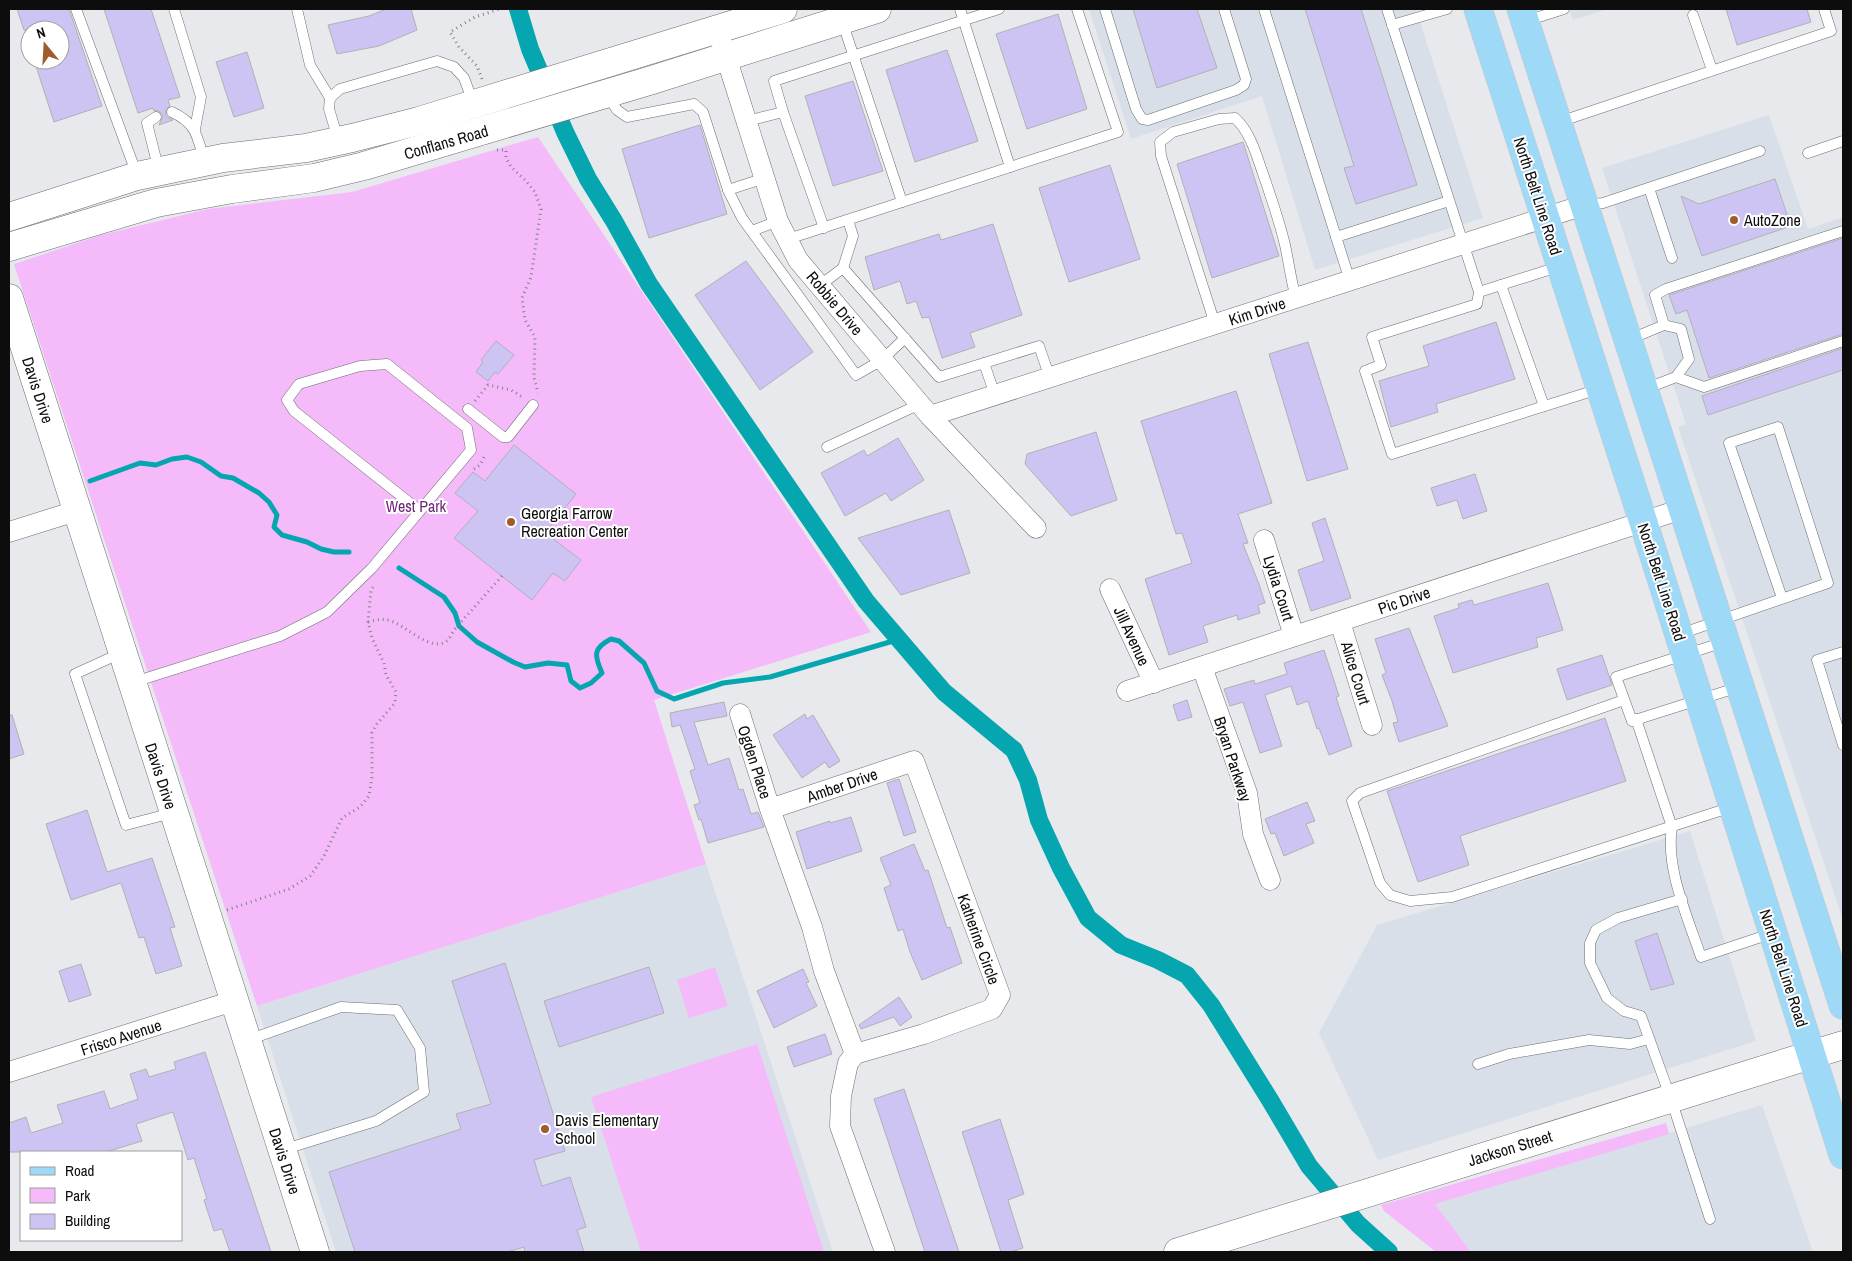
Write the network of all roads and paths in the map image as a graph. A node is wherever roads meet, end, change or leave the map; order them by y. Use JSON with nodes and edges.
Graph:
{"nodes":[{"id":1,"x":76,"y":9,"type":"edge"},
{"id":2,"x":174,"y":9,"type":"edge"},
{"id":3,"x":298,"y":9,"type":"edge"},
{"id":4,"x":500,"y":9,"type":"edge"},
{"id":5,"x":783,"y":9,"type":"edge"},
{"id":6,"x":878,"y":9,"type":"edge"},
{"id":7,"x":960,"y":9,"type":"edge"},
{"id":8,"x":999,"y":9,"type":"edge"},
{"id":9,"x":1077,"y":9,"type":"edge"},
{"id":10,"x":1105,"y":9,"type":"edge"},
{"id":11,"x":1224,"y":9,"type":"edge"},
{"id":12,"x":1264,"y":9,"type":"edge"},
{"id":13,"x":1386,"y":9,"type":"edge"},
{"id":14,"x":1447,"y":9,"type":"edge"},
{"id":15,"x":1478,"y":9,"type":"edge"},
{"id":16,"x":1564,"y":9,"type":"edge"},
{"id":17,"x":1824,"y":9,"type":"edge"},
{"id":18,"x":1523,"y":15,"type":"edge"},
{"id":19,"x":1693,"y":15,"type":"dead end"},
{"id":20,"x":842,"y":20,"type":"junction"},
{"id":21,"x":964,"y":20,"type":"junction"},
{"id":22,"x":1392,"y":25,"type":"junction"},
{"id":23,"x":718,"y":29,"type":"junction"},
{"id":24,"x":853,"y":55,"type":"junction"},
{"id":25,"x":726,"y":56,"type":"junction"},
{"id":26,"x":1712,"y":70,"type":"junction"},
{"id":27,"x":483,"y":95,"type":"junction"},
{"id":28,"x":599,"y":96,"type":"junction"},
{"id":29,"x":330,"y":98,"type":"junction"},
{"id":30,"x":172,"y":112,"type":"dead end"},
{"id":31,"x":783,"y":112,"type":"junction"},
{"id":32,"x":156,"y":117,"type":"dead end"},
{"id":33,"x":746,"y":121,"type":"junction"},
{"id":34,"x":1558,"y":123,"type":"junction"},
{"id":35,"x":195,"y":129,"type":"junction"},
{"id":36,"x":339,"y":141,"type":"junction"},
{"id":37,"x":1843,"y":141,"type":"edge"},
{"id":38,"x":493,"y":150,"type":"dead end"},
{"id":39,"x":1760,"y":151,"type":"dead end"},
{"id":40,"x":1808,"y":153,"type":"dead end"},
{"id":41,"x":204,"y":162,"type":"junction"},
{"id":42,"x":1010,"y":167,"type":"junction"},
{"id":43,"x":348,"y":170,"type":"junction"},
{"id":44,"x":148,"y":174,"type":"junction"},
{"id":45,"x":765,"y":178,"type":"junction"},
{"id":46,"x":1650,"y":188,"type":"junction"},
{"id":47,"x":728,"y":190,"type":"junction"},
{"id":48,"x":1449,"y":201,"type":"junction"},
{"id":49,"x":902,"y":202,"type":"junction"},
{"id":50,"x":1584,"y":205,"type":"junction"},
{"id":51,"x":9,"y":217,"type":"edge"},
{"id":52,"x":1545,"y":218,"type":"junction"},
{"id":53,"x":848,"y":220,"type":"junction"},
{"id":54,"x":778,"y":221,"type":"junction"},
{"id":55,"x":824,"y":228,"type":"junction"},
{"id":56,"x":752,"y":231,"type":"junction"},
{"id":57,"x":1843,"y":231,"type":"edge"},
{"id":58,"x":1336,"y":237,"type":"junction"},
{"id":59,"x":788,"y":240,"type":"junction"},
{"id":60,"x":1464,"y":244,"type":"junction"},
{"id":61,"x":9,"y":247,"type":"edge"},
{"id":62,"x":1672,"y":258,"type":"dead end"},
{"id":63,"x":1561,"y":266,"type":"junction"},
{"id":64,"x":843,"y":268,"type":"junction"},
{"id":65,"x":1350,"y":281,"type":"junction"},
{"id":66,"x":1501,"y":285,"type":"junction"},
{"id":67,"x":819,"y":286,"type":"junction"},
{"id":68,"x":1479,"y":292,"type":"junction"},
{"id":69,"x":9,"y":298,"type":"edge"},
{"id":70,"x":1296,"y":298,"type":"junction"},
{"id":71,"x":1215,"y":324,"type":"junction"},
{"id":72,"x":1664,"y":325,"type":"junction"},
{"id":73,"x":905,"y":338,"type":"junction"},
{"id":74,"x":1628,"y":340,"type":"junction"},
{"id":75,"x":1843,"y":340,"type":"edge"},
{"id":76,"x":882,"y":360,"type":"junction"},
{"id":77,"x":984,"y":363,"type":"junction"},
{"id":78,"x":1676,"y":377,"type":"junction"},
{"id":79,"x":1050,"y":378,"type":"junction"},
{"id":80,"x":1600,"y":388,"type":"junction"},
{"id":81,"x":1644,"y":390,"type":"junction"},
{"id":82,"x":995,"y":395,"type":"junction"},
{"id":83,"x":533,"y":405,"type":"junction"},
{"id":84,"x":1544,"y":406,"type":"junction"},
{"id":85,"x":468,"y":409,"type":"joint"},
{"id":86,"x":925,"y":410,"type":"junction"},
{"id":87,"x":827,"y":447,"type":"dead end"},
{"id":88,"x":485,"y":453,"type":"dead end"},
{"id":89,"x":472,"y":470,"type":"dead end"},
{"id":90,"x":1682,"y":509,"type":"junction"},
{"id":91,"x":76,"y":510,"type":"junction"},
{"id":92,"x":420,"y":511,"type":"junction"},
{"id":93,"x":1643,"y":521,"type":"junction"},
{"id":94,"x":1036,"y":528,"type":"dead end"},
{"id":95,"x":9,"y":532,"type":"edge"},
{"id":96,"x":1264,"y":540,"type":"dead end"},
{"id":97,"x":502,"y":576,"type":"dead end"},
{"id":98,"x":375,"y":584,"type":"dead end"},
{"id":99,"x":1110,"y":589,"type":"dead end"},
{"id":100,"x":1782,"y":598,"type":"junction"},
{"id":101,"x":368,"y":622,"type":"junction"},
{"id":102,"x":1340,"y":622,"type":"junction"},
{"id":103,"x":1722,"y":632,"type":"junction"},
{"id":104,"x":1294,"y":636,"type":"junction"},
{"id":105,"x":1682,"y":644,"type":"junction"},
{"id":106,"x":1843,"y":652,"type":"edge"},
{"id":107,"x":121,"y":653,"type":"junction"},
{"id":108,"x":1202,"y":667,"type":"junction"},
{"id":109,"x":131,"y":683,"type":"junction"},
{"id":110,"x":1154,"y":683,"type":"junction"},
{"id":111,"x":1740,"y":687,"type":"junction"},
{"id":112,"x":1127,"y":692,"type":"dead end"},
{"id":113,"x":1700,"y":699,"type":"junction"},
{"id":114,"x":1624,"y":700,"type":"junction"},
{"id":115,"x":740,"y":714,"type":"dead end"},
{"id":116,"x":1636,"y":719,"type":"junction"},
{"id":117,"x":1372,"y":725,"type":"dead end"},
{"id":118,"x":1843,"y":745,"type":"edge"},
{"id":119,"x":914,"y":761,"type":"joint"},
{"id":120,"x":1734,"y":807,"type":"junction"},
{"id":121,"x":770,"y":809,"type":"junction"},
{"id":122,"x":173,"y":813,"type":"junction"},
{"id":123,"x":1672,"y":827,"type":"junction"},
{"id":124,"x":1270,"y":880,"type":"dead end"},
{"id":125,"x":1682,"y":899,"type":"junction"},
{"id":126,"x":224,"y":910,"type":"dead end"},
{"id":127,"x":1773,"y":933,"type":"junction"},
{"id":128,"x":233,"y":1001,"type":"junction"},
{"id":129,"x":1843,"y":1005,"type":"edge"},
{"id":130,"x":1649,"y":1039,"type":"junction"},
{"id":131,"x":246,"y":1040,"type":"junction"},
{"id":132,"x":1843,"y":1045,"type":"edge"},
{"id":133,"x":855,"y":1054,"type":"junction"},
{"id":134,"x":1812,"y":1055,"type":"junction"},
{"id":135,"x":1478,"y":1064,"type":"dead end"},
{"id":136,"x":9,"y":1072,"type":"edge"},
{"id":137,"x":1671,"y":1099,"type":"junction"},
{"id":138,"x":282,"y":1150,"type":"junction"},
{"id":139,"x":1843,"y":1155,"type":"edge"},
{"id":140,"x":1710,"y":1218,"type":"dead end"},
{"id":141,"x":1218,"y":1246,"type":"edge"},
{"id":142,"x":314,"y":1252,"type":"edge"},
{"id":143,"x":885,"y":1252,"type":"edge"},
{"id":144,"x":1178,"y":1252,"type":"edge"}],
"edges":[{"from":1,"to":44,"type":"lane"},
{"from":2,"to":35,"type":"lane"},
{"from":3,"to":29,"type":"lane"},
{"from":4,"to":27,"type":"path"},
{"from":5,"to":23,"type":"street","name":"Conflans Road"},
{"from":6,"to":20,"type":"street","name":"Conflans Road"},
{"from":7,"to":21,"type":"lane"},
{"from":8,"to":21,"type":"lane"},
{"from":9,"to":42,"type":"lane"},
{"from":10,"to":11,"type":"lane"},
{"from":12,"to":58,"type":"lane"},
{"from":13,"to":22,"type":"lane"},
{"from":14,"to":22,"type":"lane"},
{"from":15,"to":52,"type":"main road","name":"North Belt Line Road"},
{"from":16,"to":18,"type":"lane"},
{"from":17,"to":26,"type":"lane"},
{"from":18,"to":34,"type":"main road"},
{"from":19,"to":26,"type":"lane"},
{"from":20,"to":24,"type":"lane"},
{"from":20,"to":25,"type":"street","name":"Conflans Road"},
{"from":21,"to":24,"type":"lane"},
{"from":21,"to":42,"type":"lane"},
{"from":22,"to":48,"type":"lane"},
{"from":23,"to":25,"type":"street","name":"Robbie Drive"},
{"from":23,"to":27,"type":"street","name":"Conflans Road"},
{"from":24,"to":31,"type":"lane"},
{"from":24,"to":49,"type":"lane"},
{"from":25,"to":28,"type":"street","name":"Conflans Road"},
{"from":25,"to":33,"type":"street","name":"Robbie Drive"},
{"from":26,"to":34,"type":"lane"},
{"from":27,"to":29,"type":"lane"},
{"from":27,"to":36,"type":"street","name":"Conflans Road"},
{"from":28,"to":43,"type":"street","name":"Conflans Road"},
{"from":28,"to":47,"type":"lane"},
{"from":29,"to":36,"type":"lane"},
{"from":30,"to":35,"type":"lane"},
{"from":31,"to":33,"type":"lane"},
{"from":31,"to":55,"type":"lane"},
{"from":32,"to":44,"type":"lane"},
{"from":33,"to":45,"type":"street","name":"Robbie Drive"},
{"from":34,"to":50,"type":"main road"},
{"from":35,"to":41,"type":"lane"},
{"from":36,"to":41,"type":"street","name":"Conflans Road"},
{"from":36,"to":43,"type":"street"},
{"from":37,"to":40,"type":"lane"},
{"from":38,"to":83,"type":"path"},
{"from":39,"to":46,"type":"lane"},
{"from":41,"to":44,"type":"street","name":"Conflans Road"},
{"from":42,"to":49,"type":"lane"},
{"from":43,"to":61,"type":"street","name":"Conflans Road"},
{"from":44,"to":51,"type":"street","name":"Conflans Road"},
{"from":45,"to":47,"type":"lane"},
{"from":45,"to":54,"type":"street","name":"Robbie Drive"},
{"from":46,"to":50,"type":"lane"},
{"from":46,"to":62,"type":"lane"},
{"from":47,"to":56,"type":"lane"},
{"from":48,"to":58,"type":"lane"},
{"from":48,"to":60,"type":"lane"},
{"from":49,"to":53,"type":"lane"},
{"from":50,"to":52,"type":"street","name":"Kim Drive"},
{"from":50,"to":74,"type":"main road"},
{"from":52,"to":60,"type":"street","name":"Kim Drive"},
{"from":52,"to":63,"type":"main road","name":"North Belt Line Road"},
{"from":53,"to":55,"type":"lane"},
{"from":53,"to":64,"type":"lane"},
{"from":54,"to":56,"type":"lane"},
{"from":54,"to":59,"type":"street","name":"Robbie Drive"},
{"from":55,"to":59,"type":"lane"},
{"from":56,"to":76,"type":"lane"},
{"from":57,"to":72,"type":"lane"},
{"from":58,"to":65,"type":"lane"},
{"from":59,"to":67,"type":"street","name":"Robbie Drive"},
{"from":60,"to":65,"type":"street","name":"Kim Drive"},
{"from":60,"to":68,"type":"lane"},
{"from":63,"to":66,"type":"lane"},
{"from":63,"to":80,"type":"main road","name":"North Belt Line Road"},
{"from":64,"to":67,"type":"lane"},
{"from":64,"to":73,"type":"lane"},
{"from":65,"to":70,"type":"street","name":"Kim Drive"},
{"from":66,"to":68,"type":"lane"},
{"from":66,"to":84,"type":"lane"},
{"from":67,"to":76,"type":"street","name":"Robbie Drive"},
{"from":68,"to":84,"type":"lane"},
{"from":69,"to":91,"type":"street","name":"Davis Drive"},
{"from":70,"to":71,"type":"street","name":"Kim Drive"},
{"from":70,"to":71,"type":"lane"},
{"from":71,"to":79,"type":"street","name":"Kim Drive"},
{"from":72,"to":74,"type":"lane"},
{"from":72,"to":78,"type":"lane"},
{"from":73,"to":76,"type":"lane"},
{"from":73,"to":77,"type":"lane"},
{"from":74,"to":81,"type":"main road"},
{"from":75,"to":78,"type":"lane"},
{"from":76,"to":86,"type":"street","name":"Robbie Drive"},
{"from":77,"to":79,"type":"lane"},
{"from":77,"to":82,"type":"lane"},
{"from":78,"to":81,"type":"lane"},
{"from":79,"to":82,"type":"street","name":"Kim Drive"},
{"from":80,"to":84,"type":"lane"},
{"from":80,"to":93,"type":"main road","name":"North Belt Line Road"},
{"from":81,"to":90,"type":"main road"},
{"from":82,"to":86,"type":"street","name":"Kim Drive"},
{"from":83,"to":85,"type":"path"},
{"from":83,"to":85,"type":"lane"},
{"from":86,"to":87,"type":"lane"},
{"from":86,"to":94,"type":"street","name":"Robbie Drive"},
{"from":88,"to":89,"type":"path"},
{"from":90,"to":93,"type":"street","name":"Pic Drive"},
{"from":90,"to":103,"type":"main road"},
{"from":91,"to":95,"type":"street"},
{"from":91,"to":107,"type":"street","name":"Davis Drive"},
{"from":92,"to":92,"type":"lane"},
{"from":92,"to":109,"type":"lane"},
{"from":93,"to":102,"type":"street","name":"Pic Drive"},
{"from":93,"to":105,"type":"main road","name":"North Belt Line Road"},
{"from":96,"to":104,"type":"street","name":"Lydia Court"},
{"from":97,"to":101,"type":"path"},
{"from":98,"to":101,"type":"path"},
{"from":99,"to":110,"type":"street","name":"Jill Avenue"},
{"from":100,"to":100,"type":"lane"},
{"from":100,"to":103,"type":"lane"},
{"from":101,"to":126,"type":"path"},
{"from":102,"to":104,"type":"street","name":"Pic Drive"},
{"from":102,"to":117,"type":"street","name":"Alice Court"},
{"from":103,"to":105,"type":"lane"},
{"from":103,"to":105,"type":"lane"},
{"from":103,"to":111,"type":"main road"},
{"from":104,"to":108,"type":"street","name":"Pic Drive"},
{"from":105,"to":113,"type":"main road","name":"North Belt Line Road"},
{"from":105,"to":114,"type":"lane"},
{"from":106,"to":118,"type":"lane"},
{"from":107,"to":109,"type":"street","name":"Davis Drive"},
{"from":107,"to":122,"type":"lane"},
{"from":108,"to":110,"type":"street","name":"Pic Drive"},
{"from":108,"to":124,"type":"street","name":"Bryan Parkway"},
{"from":109,"to":122,"type":"street","name":"Davis Drive"},
{"from":110,"to":112,"type":"street","name":"Pic Drive"},
{"from":111,"to":113,"type":"lane"},
{"from":111,"to":129,"type":"main road"},
{"from":113,"to":116,"type":"lane"},
{"from":113,"to":120,"type":"main road","name":"North Belt Line Road"},
{"from":114,"to":116,"type":"lane"},
{"from":114,"to":123,"type":"lane"},
{"from":115,"to":121,"type":"street","name":"Ogden Place"},
{"from":116,"to":123,"type":"lane"},
{"from":119,"to":121,"type":"street","name":"Amber Drive"},
{"from":119,"to":133,"type":"street","name":"Katherine Circle"},
{"from":120,"to":123,"type":"lane"},
{"from":120,"to":127,"type":"main road","name":"North Belt Line Road"},
{"from":121,"to":133,"type":"street"},
{"from":122,"to":128,"type":"street","name":"Davis Drive"},
{"from":123,"to":125,"type":"lane"},
{"from":125,"to":127,"type":"lane"},
{"from":125,"to":130,"type":"lane"},
{"from":127,"to":134,"type":"main road","name":"North Belt Line Road"},
{"from":128,"to":131,"type":"street","name":"Davis Drive"},
{"from":128,"to":136,"type":"street","name":"Frisco Avenue"},
{"from":130,"to":135,"type":"lane"},
{"from":130,"to":137,"type":"lane"},
{"from":131,"to":138,"type":"street","name":"Davis Drive"},
{"from":131,"to":138,"type":"lane"},
{"from":132,"to":134,"type":"street","name":"Jackson Street"},
{"from":133,"to":143,"type":"street"},
{"from":134,"to":137,"type":"street","name":"Jackson Street"},
{"from":134,"to":139,"type":"main road","name":"North Belt Line Road"},
{"from":137,"to":140,"type":"lane"},
{"from":137,"to":141,"type":"street","name":"Jackson Street"},
{"from":138,"to":142,"type":"street","name":"Davis Drive"},
{"from":141,"to":144,"type":"street","name":"Jackson Street"}]}
